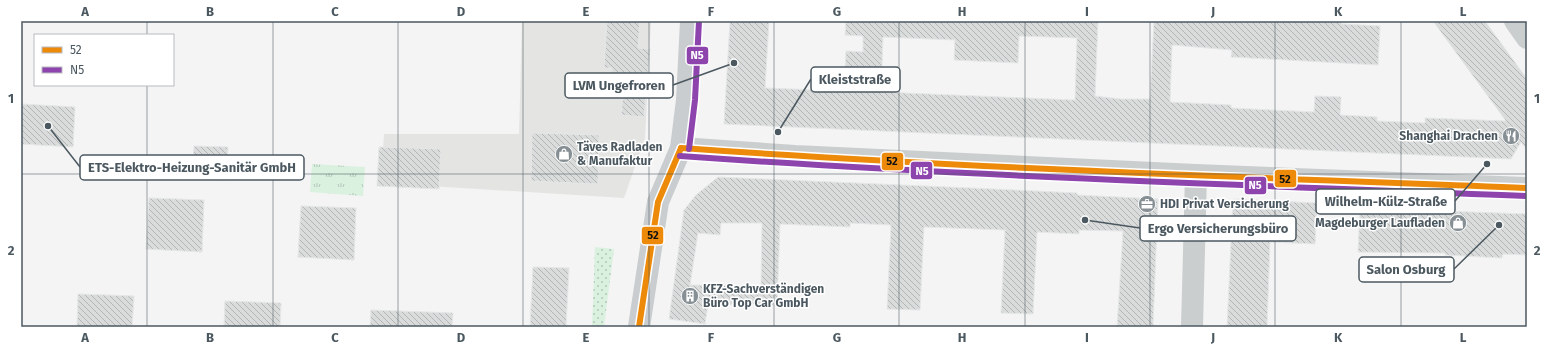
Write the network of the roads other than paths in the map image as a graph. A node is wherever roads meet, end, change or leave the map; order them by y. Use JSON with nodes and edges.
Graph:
{"nodes":[{"id":1,"x":691,"y":21,"type":"edge"},
{"id":2,"x":1515,"y":21,"type":"edge"},
{"id":3,"x":1527,"y":38,"type":"edge"},
{"id":4,"x":681,"y":148,"type":"junction"},
{"id":5,"x":1196,"y":174,"type":"junction"},
{"id":6,"x":1527,"y":188,"type":"edge"},
{"id":7,"x":639,"y":327,"type":"edge"},
{"id":8,"x":1192,"y":327,"type":"edge"}],
"edges":[{"from":1,"to":4,"type":"main road"},
{"from":2,"to":3,"type":"street"},
{"from":4,"to":5,"type":"street"},
{"from":4,"to":7,"type":"main road"},
{"from":5,"to":6,"type":"street"},
{"from":5,"to":8,"type":"street"}]}
